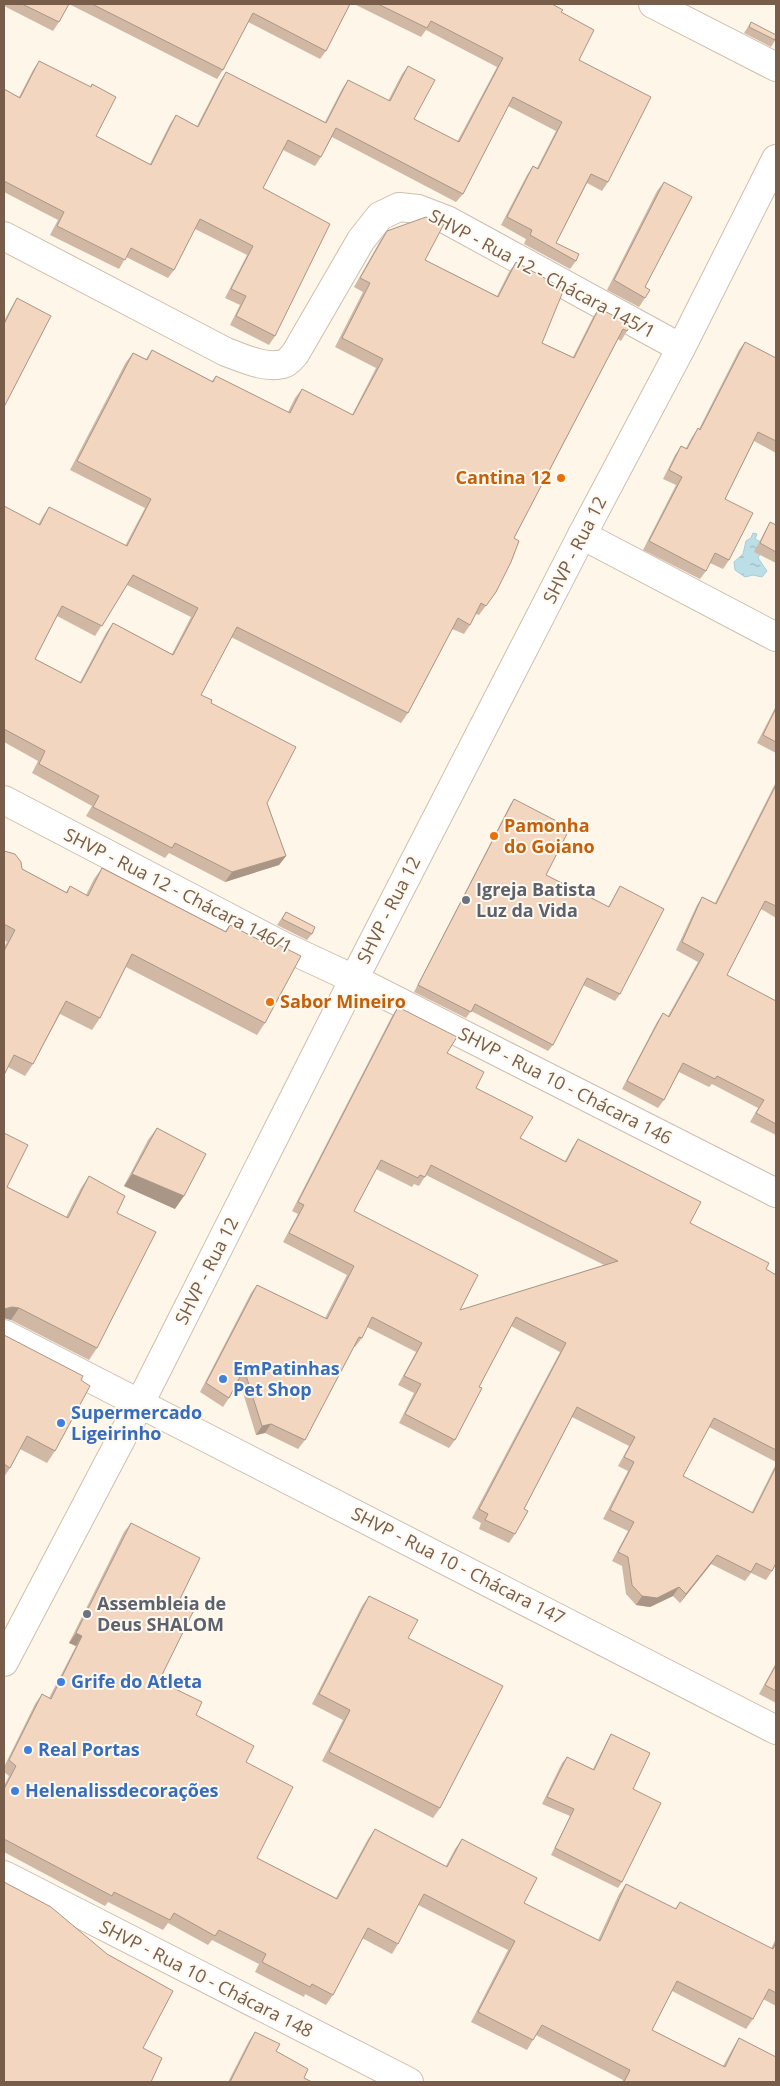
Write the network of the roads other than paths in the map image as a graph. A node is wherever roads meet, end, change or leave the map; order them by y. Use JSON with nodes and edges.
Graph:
{"nodes":[{"id":1,"x":653,"y":4,"type":"edge"},
{"id":2,"x":776,"y":66,"type":"edge"},
{"id":3,"x":776,"y":159,"type":"edge"},
{"id":4,"x":4,"y":236,"type":"edge"},
{"id":5,"x":681,"y":348,"type":"junction"},
{"id":6,"x":582,"y":535,"type":"junction"},
{"id":7,"x":776,"y":636,"type":"edge"},
{"id":8,"x":4,"y":800,"type":"edge"},
{"id":9,"x":354,"y":979,"type":"junction"},
{"id":10,"x":776,"y":1193,"type":"edge"},
{"id":11,"x":4,"y":1334,"type":"edge"},
{"id":12,"x":140,"y":1403,"type":"junction"},
{"id":13,"x":4,"y":1662,"type":"edge"},
{"id":14,"x":776,"y":1730,"type":"edge"},
{"id":15,"x":4,"y":1875,"type":"edge"},
{"id":16,"x":408,"y":2082,"type":"edge"}],
"edges":[{"from":1,"to":2,"type":"street"},
{"from":3,"to":5,"type":"street","name":"SHVP - Rua 12"},
{"from":4,"to":5,"type":"street","name":"SHVP - Rua 12 - Chácara 145/1"},
{"from":5,"to":6,"type":"street","name":"SHVP - Rua 12"},
{"from":6,"to":7,"type":"street"},
{"from":6,"to":9,"type":"street","name":"SHVP - Rua 12"},
{"from":8,"to":9,"type":"street","name":"SHVP - Rua 12 - Chácara 146/1"},
{"from":9,"to":10,"type":"street","name":"SHVP - Rua 10 - Chácara 146"},
{"from":9,"to":12,"type":"street","name":"SHVP - Rua 12"},
{"from":11,"to":12,"type":"street","name":"SHVP - Rua 10 - Chácara 147"},
{"from":12,"to":13,"type":"street","name":"SHVP - Rua 12"},
{"from":12,"to":14,"type":"street","name":"SHVP - Rua 10 - Chácara 147"},
{"from":15,"to":16,"type":"street","name":"SHVP - Rua 10 - Chácara 148"}]}
